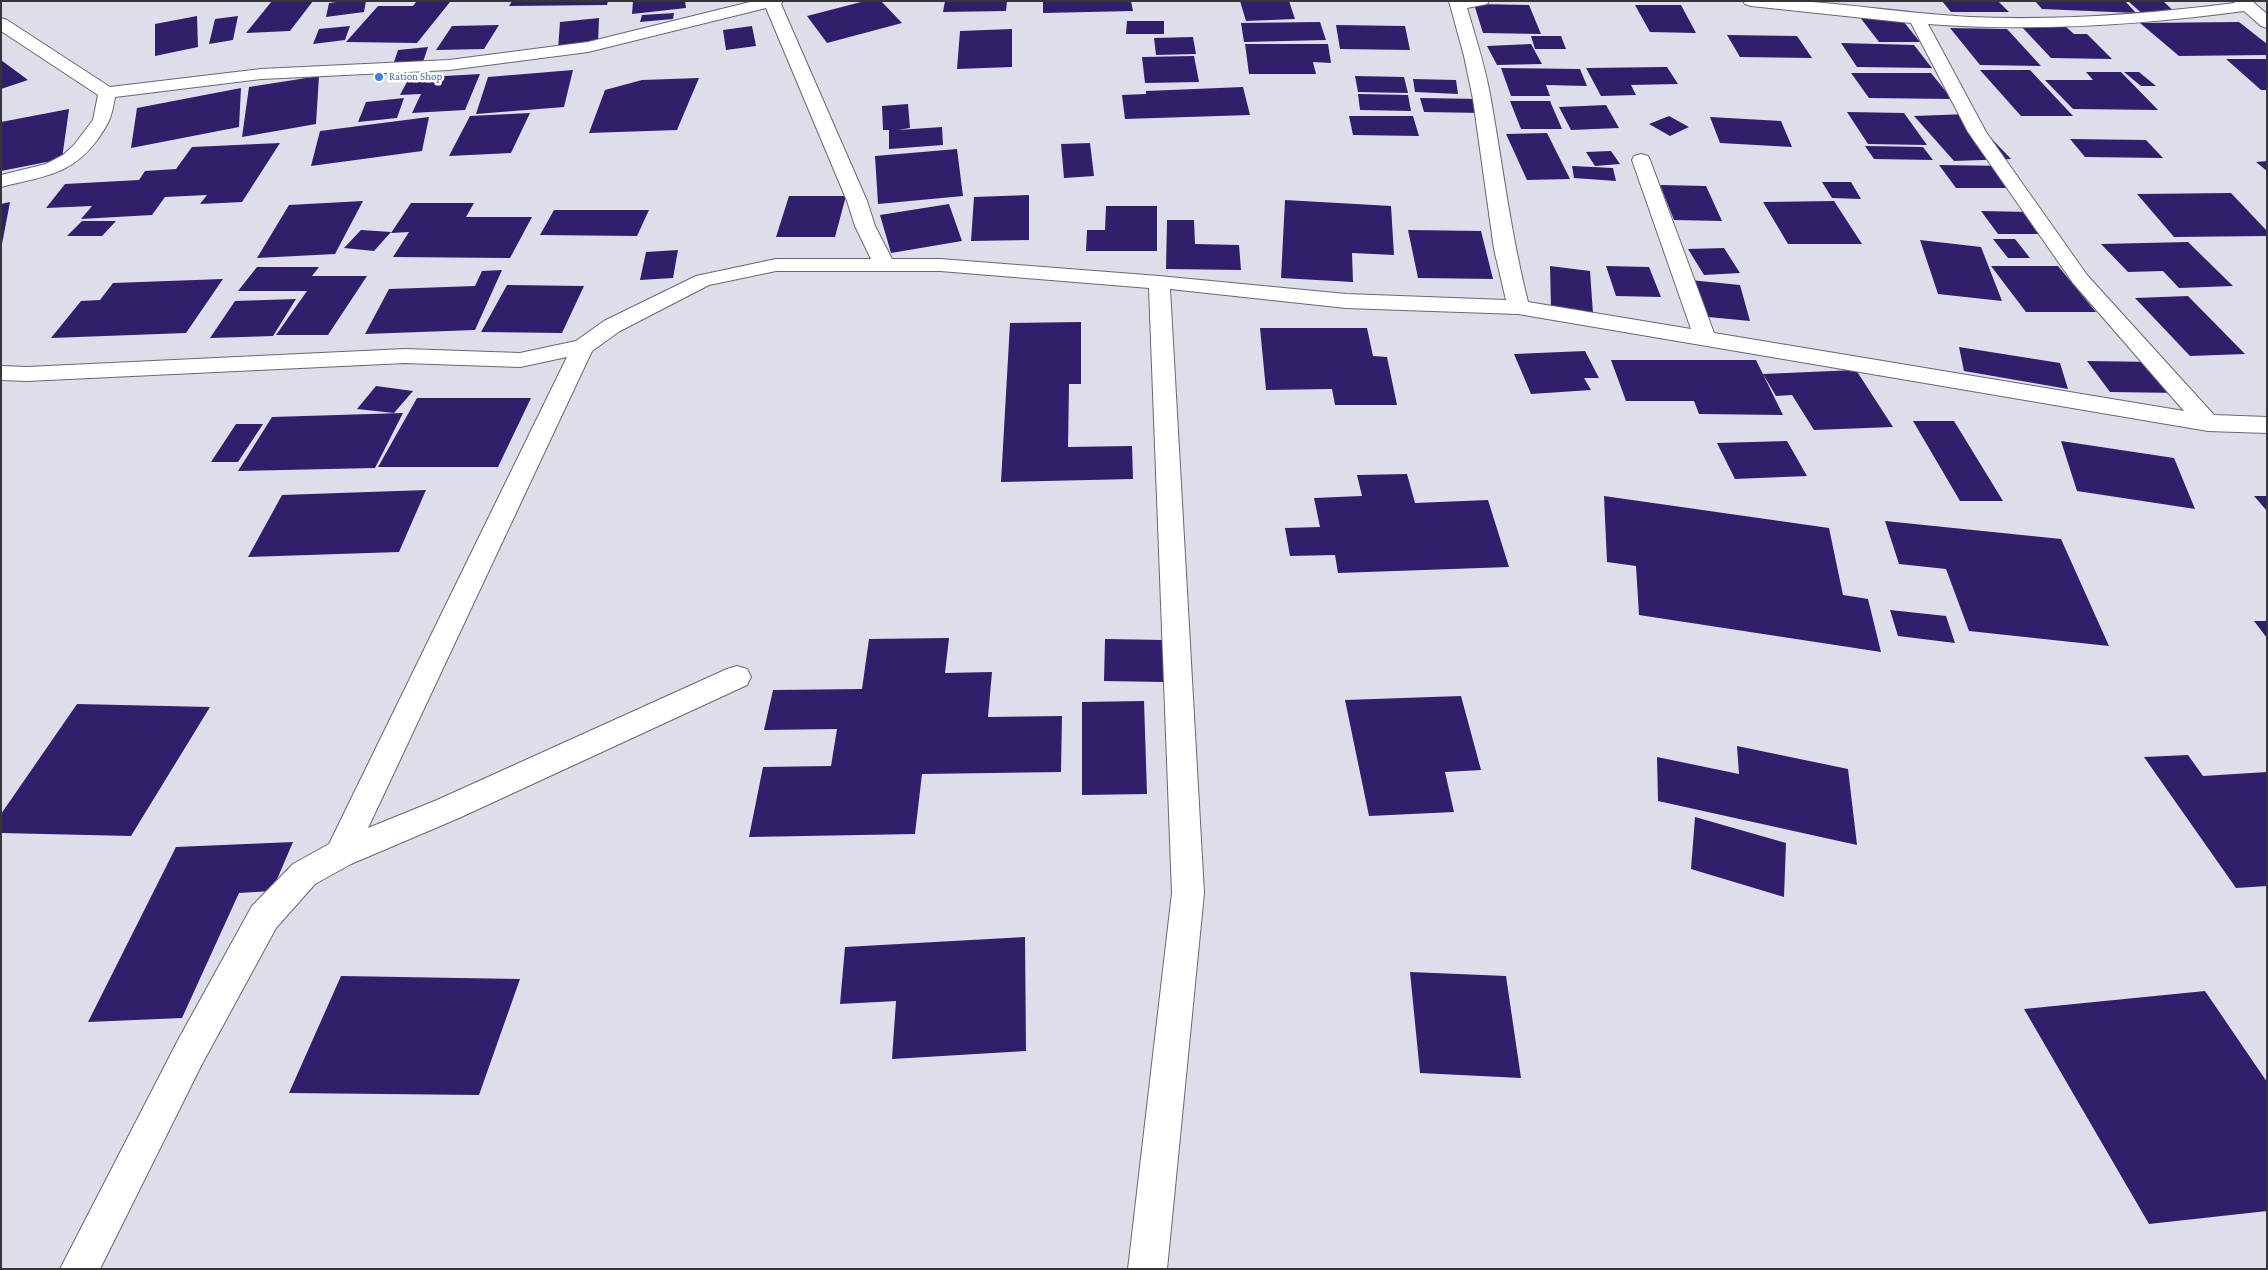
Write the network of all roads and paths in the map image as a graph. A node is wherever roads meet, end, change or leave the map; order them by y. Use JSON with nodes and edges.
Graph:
{"nodes":[{"id":1,"x":1481,"y":1,"type":"edge"},
{"id":2,"x":1751,"y":1,"type":"edge"},
{"id":3,"x":774,"y":2,"type":"edge"},
{"id":4,"x":1457,"y":3,"type":"edge"},
{"id":5,"x":2245,"y":4,"type":"edge"},
{"id":6,"x":1917,"y":18,"type":"junction"},
{"id":7,"x":2267,"y":22,"type":"edge"},
{"id":8,"x":1,"y":23,"type":"edge"},
{"id":9,"x":106,"y":93,"type":"junction"},
{"id":10,"x":1641,"y":160,"type":"dead end"},
{"id":11,"x":1,"y":181,"type":"edge"},
{"id":12,"x":884,"y":265,"type":"junction"},
{"id":13,"x":1159,"y":282,"type":"junction"},
{"id":14,"x":1518,"y":307,"type":"junction"},
{"id":15,"x":1705,"y":338,"type":"junction"},
{"id":16,"x":583,"y":347,"type":"junction"},
{"id":17,"x":1,"y":373,"type":"edge"},
{"id":18,"x":2208,"y":423,"type":"junction"},
{"id":19,"x":2267,"y":425,"type":"edge"},
{"id":20,"x":737,"y":677,"type":"dead end"},
{"id":21,"x":340,"y":854,"type":"junction"},
{"id":22,"x":79,"y":1269,"type":"edge"},
{"id":23,"x":1147,"y":1269,"type":"edge"}],
"edges":[{"from":1,"to":4,"type":"street"},
{"from":2,"to":6,"type":"street"},
{"from":3,"to":9,"type":"street"},
{"from":3,"to":12,"type":"street"},
{"from":4,"to":14,"type":"street"},
{"from":5,"to":6,"type":"street"},
{"from":5,"to":7,"type":"street"},
{"from":6,"to":18,"type":"street"},
{"from":8,"to":9,"type":"street"},
{"from":9,"to":11,"type":"street"},
{"from":10,"to":15,"type":"street"},
{"from":12,"to":13,"type":"street"},
{"from":12,"to":16,"type":"street"},
{"from":13,"to":14,"type":"street"},
{"from":13,"to":23,"type":"street"},
{"from":14,"to":15,"type":"street"},
{"from":15,"to":18,"type":"street"},
{"from":16,"to":17,"type":"street"},
{"from":16,"to":21,"type":"street"},
{"from":18,"to":19,"type":"street"},
{"from":20,"to":21,"type":"street"},
{"from":21,"to":22,"type":"street"}]}
